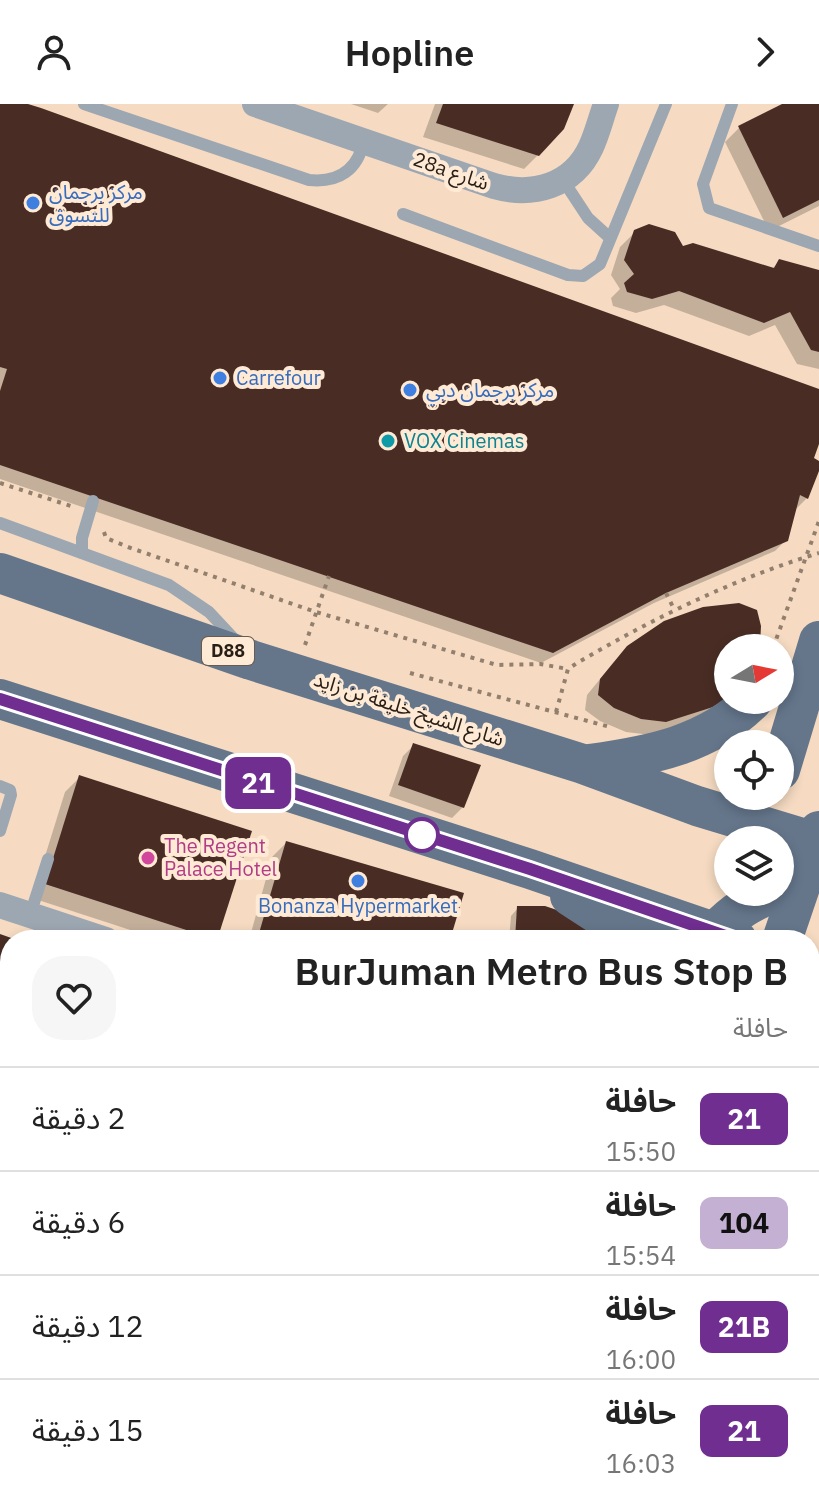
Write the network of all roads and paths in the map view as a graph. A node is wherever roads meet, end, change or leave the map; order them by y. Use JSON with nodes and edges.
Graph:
{"nodes":[{"id":1,"x":84,"y":104,"type":"edge"},
{"id":2,"x":255,"y":104,"type":"edge"},
{"id":3,"x":606,"y":104,"type":"edge"},
{"id":4,"x":666,"y":104,"type":"edge"},
{"id":5,"x":732,"y":104,"type":"edge"},
{"id":6,"x":364,"y":140,"type":"junction"},
{"id":7,"x":563,"y":180,"type":"junction"},
{"id":8,"x":403,"y":214,"type":"dead end"},
{"id":9,"x":610,"y":238,"type":"junction"},
{"id":10,"x":819,"y":246,"type":"edge"},
{"id":11,"x":0,"y":483,"type":"edge"},
{"id":12,"x":91,"y":507,"type":"junction"},
{"id":13,"x":819,"y":521,"type":"edge"},
{"id":14,"x":0,"y":523,"type":"edge"},
{"id":15,"x":82,"y":553,"type":"junction"},
{"id":16,"x":819,"y":553,"type":"edge"},
{"id":17,"x":807,"y":557,"type":"junction"},
{"id":18,"x":0,"y":573,"type":"edge"},
{"id":19,"x":329,"y":576,"type":"dead end"},
{"id":20,"x":666,"y":593,"type":"dead end"},
{"id":21,"x":674,"y":609,"type":"junction"},
{"id":22,"x":316,"y":612,"type":"junction"},
{"id":23,"x":819,"y":621,"type":"edge"},
{"id":24,"x":778,"y":634,"type":"edge"},
{"id":25,"x":819,"y":641,"type":"edge"},
{"id":26,"x":319,"y":648,"type":"dead end"},
{"id":27,"x":794,"y":653,"type":"edge"},
{"id":28,"x":251,"y":660,"type":"junction"},
{"id":29,"x":568,"y":669,"type":"junction"},
{"id":30,"x":405,"y":672,"type":"dead end"},
{"id":31,"x":0,"y":699,"type":"edge"},
{"id":32,"x":556,"y":712,"type":"junction"},
{"id":33,"x":735,"y":714,"type":"edge"},
{"id":34,"x":614,"y":728,"type":"dead end"},
{"id":35,"x":792,"y":730,"type":"edge"},
{"id":36,"x":583,"y":764,"type":"junction"},
{"id":37,"x":0,"y":786,"type":"edge"},
{"id":38,"x":761,"y":820,"type":"edge"},
{"id":39,"x":0,"y":831,"type":"edge"},
{"id":40,"x":818,"y":839,"type":"edge"},
{"id":41,"x":48,"y":859,"type":"dead end"},
{"id":42,"x":530,"y":869,"type":"junction"},
{"id":43,"x":794,"y":890,"type":"edge"},
{"id":44,"x":0,"y":905,"type":"edge"},
{"id":45,"x":729,"y":906,"type":"edge"},
{"id":46,"x":744,"y":906,"type":"edge"},
{"id":47,"x":790,"y":906,"type":"edge"},
{"id":48,"x":30,"y":915,"type":"junction"},
{"id":49,"x":64,"y":930,"type":"edge"},
{"id":50,"x":618,"y":930,"type":"edge"},
{"id":51,"x":702,"y":930,"type":"edge"},
{"id":52,"x":724,"y":930,"type":"edge"},
{"id":53,"x":725,"y":930,"type":"edge"},
{"id":54,"x":784,"y":930,"type":"edge"}],
"edges":[{"from":1,"to":6,"type":"lane"},
{"from":2,"to":6,"type":"street","name":"28a شارع"},
{"from":3,"to":7,"type":"street"},
{"from":4,"to":9,"type":"lane"},
{"from":5,"to":10,"type":"lane"},
{"from":6,"to":7,"type":"street","name":"28a شارع"},
{"from":7,"to":9,"type":"lane"},
{"from":8,"to":9,"type":"lane"},
{"from":11,"to":12,"type":"path"},
{"from":12,"to":15,"type":"lane"},
{"from":12,"to":22,"type":"path"},
{"from":13,"to":17,"type":"path"},
{"from":14,"to":15,"type":"lane"},
{"from":15,"to":28,"type":"lane"},
{"from":16,"to":17,"type":"path"},
{"from":17,"to":21,"type":"path"},
{"from":17,"to":24,"type":"path"},
{"from":18,"to":28,"type":"main road","name":"شارع الشيخ خليفة بن زايد","number":"D88"},
{"from":19,"to":22,"type":"path"},
{"from":20,"to":21,"type":"path"},
{"from":21,"to":29,"type":"path"},
{"from":22,"to":26,"type":"path"},
{"from":22,"to":29,"type":"path"},
{"from":23,"to":27,"type":"main road"},
{"from":25,"to":35,"type":"main road"},
{"from":28,"to":36,"type":"main road","name":"شارع الشيخ خليفة بن زايد","number":"D88"},
{"from":29,"to":32,"type":"path"},
{"from":30,"to":32,"type":"path"},
{"from":31,"to":42,"type":"main road"},
{"from":32,"to":34,"type":"path"},
{"from":33,"to":36,"type":"main road"},
{"from":36,"to":38,"type":"main road","name":"شارع الشيخ خليفة بن زايد","number":"D88"},
{"from":37,"to":39,"type":"lane"},
{"from":38,"to":40,"type":"main road","name":"شارع الشيخ خليفة بن زايد","number":"D88"},
{"from":40,"to":43,"type":"main road"},
{"from":41,"to":48,"type":"lane"},
{"from":42,"to":50,"type":"main road"},
{"from":42,"to":51,"type":"main road"},
{"from":44,"to":48,"type":"street"},
{"from":45,"to":52,"type":"main road"},
{"from":46,"to":53,"type":"main road"},
{"from":47,"to":54,"type":"main road"},
{"from":48,"to":49,"type":"street"}]}
